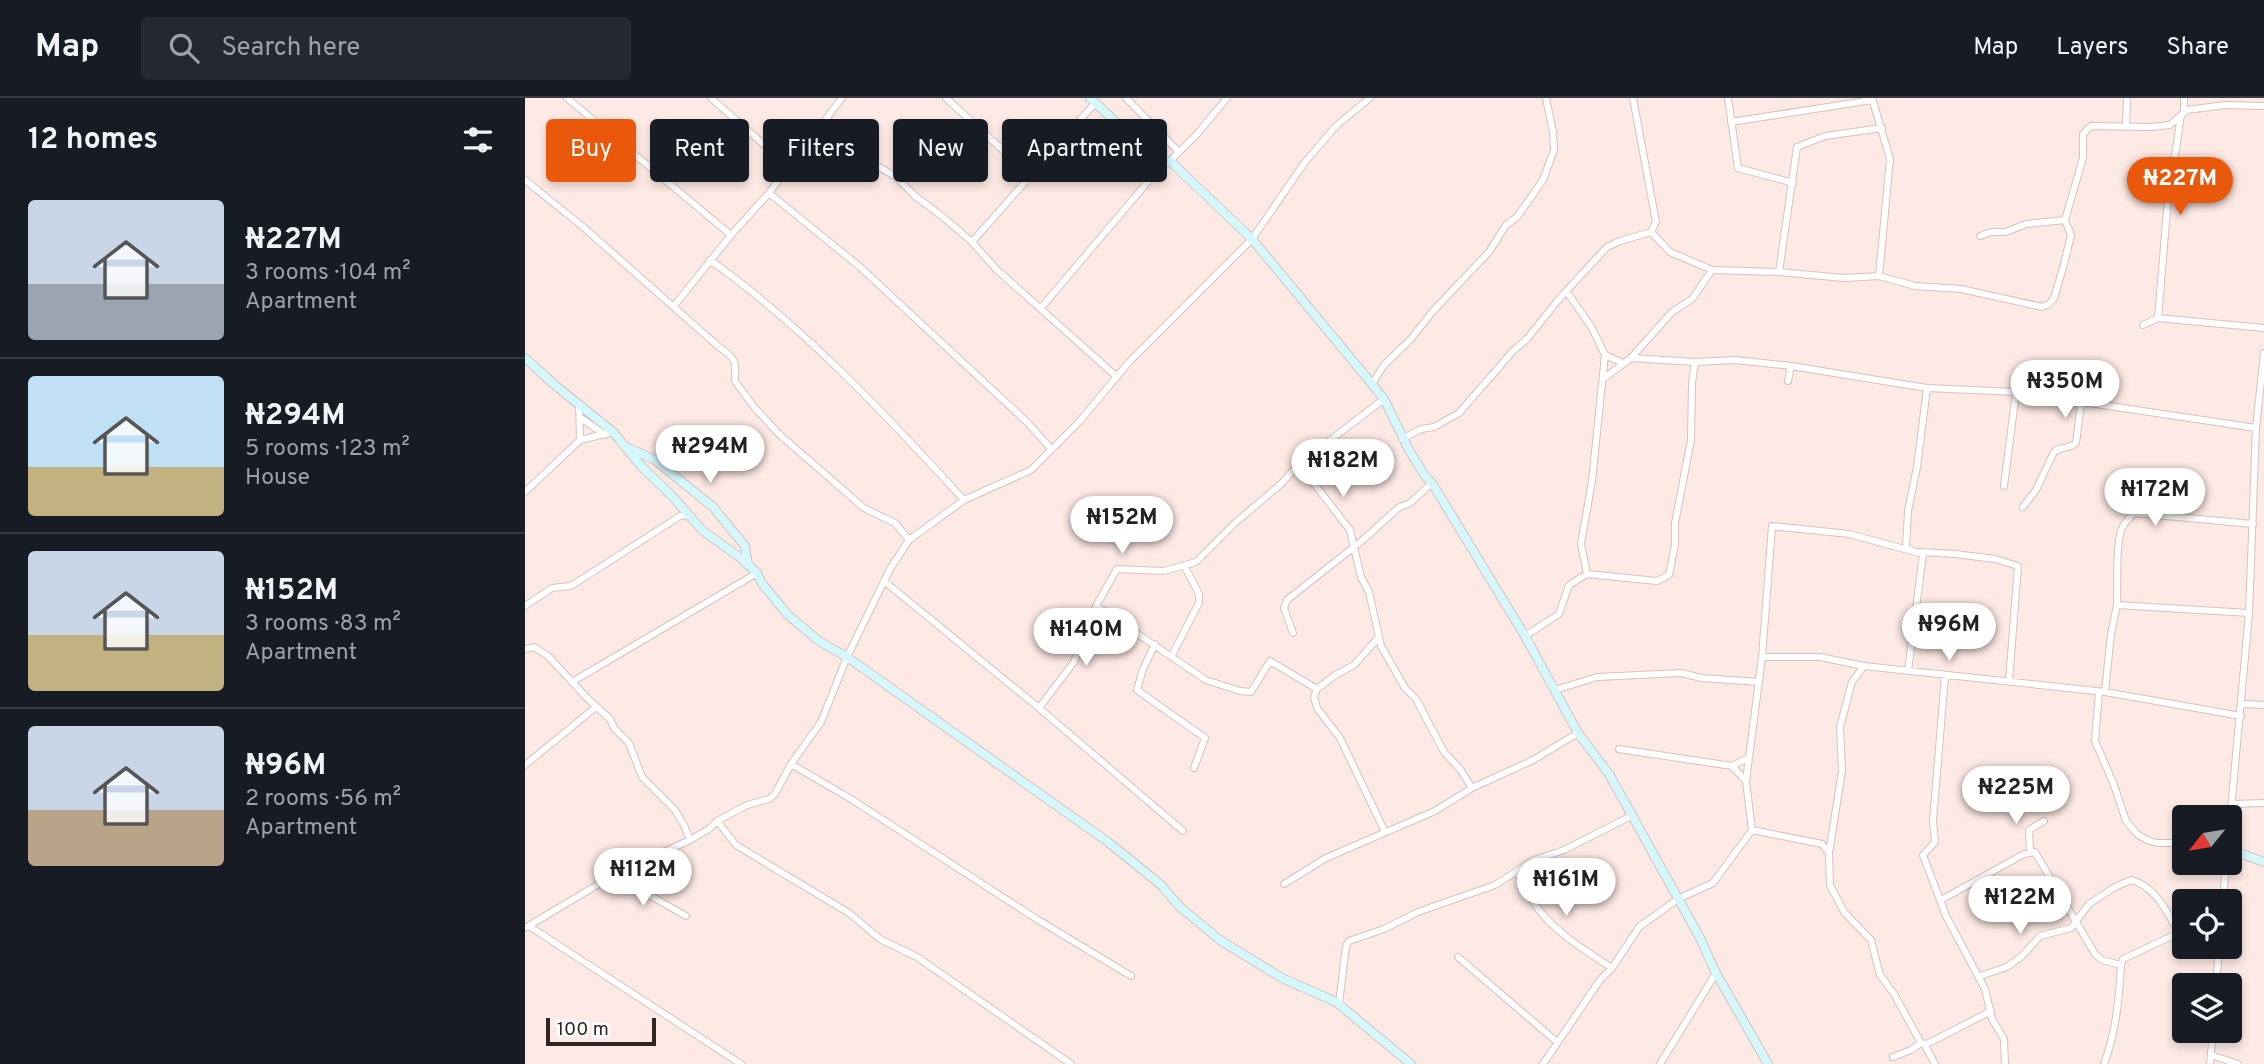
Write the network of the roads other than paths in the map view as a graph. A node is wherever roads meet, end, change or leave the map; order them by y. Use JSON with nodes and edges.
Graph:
{"nodes":[{"id":1,"x":567,"y":98,"type":"edge"},
{"id":2,"x":711,"y":98,"type":"edge"},
{"id":3,"x":842,"y":98,"type":"edge"},
{"id":4,"x":946,"y":98,"type":"edge"},
{"id":5,"x":1126,"y":98,"type":"edge"},
{"id":6,"x":1227,"y":98,"type":"edge"},
{"id":7,"x":1370,"y":98,"type":"edge"},
{"id":8,"x":1546,"y":98,"type":"edge"},
{"id":9,"x":1633,"y":98,"type":"edge"},
{"id":10,"x":1728,"y":98,"type":"edge"},
{"id":11,"x":2127,"y":98,"type":"edge"},
{"id":12,"x":2184,"y":98,"type":"edge"},
{"id":13,"x":1872,"y":99,"type":"edge"},
{"id":14,"x":1093,"y":100,"type":"edge"},
{"id":15,"x":2264,"y":106,"type":"edge"},
{"id":16,"x":2182,"y":113,"type":"junction"},
{"id":17,"x":826,"y":119,"type":"edge"},
{"id":18,"x":1078,"y":119,"type":"edge"},
{"id":19,"x":1115,"y":119,"type":"edge"},
{"id":20,"x":1731,"y":122,"type":"junction"},
{"id":21,"x":2126,"y":126,"type":"junction"},
{"id":22,"x":1882,"y":128,"type":"junction"},
{"id":23,"x":763,"y":144,"type":"edge"},
{"id":24,"x":1002,"y":148,"type":"edge"},
{"id":25,"x":1179,"y":152,"type":"junction"},
{"id":26,"x":1167,"y":162,"type":"edge"},
{"id":27,"x":1167,"y":164,"type":"edge"},
{"id":28,"x":879,"y":167,"type":"edge"},
{"id":29,"x":525,"y":180,"type":"edge"},
{"id":30,"x":776,"y":182,"type":"edge"},
{"id":31,"x":1027,"y":182,"type":"edge"},
{"id":32,"x":1150,"y":182,"type":"edge"},
{"id":33,"x":1793,"y":183,"type":"junction"},
{"id":34,"x":769,"y":192,"type":"junction"},
{"id":35,"x":2065,"y":220,"type":"junction"},
{"id":36,"x":1651,"y":232,"type":"junction"},
{"id":37,"x":731,"y":235,"type":"junction"},
{"id":38,"x":1980,"y":236,"type":"dead end"},
{"id":39,"x":1252,"y":239,"type":"junction"},
{"id":40,"x":972,"y":242,"type":"junction"},
{"id":41,"x":711,"y":260,"type":"junction"},
{"id":42,"x":1712,"y":270,"type":"junction"},
{"id":43,"x":1779,"y":272,"type":"junction"},
{"id":44,"x":1879,"y":276,"type":"junction"},
{"id":45,"x":1567,"y":292,"type":"junction"},
{"id":46,"x":674,"y":306,"type":"junction"},
{"id":47,"x":1041,"y":308,"type":"junction"},
{"id":48,"x":2158,"y":318,"type":"junction"},
{"id":49,"x":2143,"y":325,"type":"dead end"},
{"id":50,"x":2264,"y":328,"type":"edge"},
{"id":51,"x":2264,"y":353,"type":"edge"},
{"id":52,"x":1605,"y":355,"type":"junction"},
{"id":53,"x":1631,"y":358,"type":"junction"},
{"id":54,"x":1695,"y":362,"type":"junction"},
{"id":55,"x":1623,"y":363,"type":"junction"},
{"id":56,"x":527,"y":364,"type":"edge"},
{"id":57,"x":1791,"y":366,"type":"junction"},
{"id":58,"x":1117,"y":377,"type":"junction"},
{"id":59,"x":1603,"y":379,"type":"junction"},
{"id":60,"x":1788,"y":381,"type":"dead end"},
{"id":61,"x":1372,"y":384,"type":"junction"},
{"id":62,"x":1927,"y":388,"type":"junction"},
{"id":63,"x":2016,"y":393,"type":"junction"},
{"id":64,"x":1384,"y":399,"type":"junction"},
{"id":65,"x":2081,"y":402,"type":"junction"},
{"id":66,"x":579,"y":404,"type":"junction"},
{"id":67,"x":581,"y":418,"type":"junction"},
{"id":68,"x":2259,"y":423,"type":"edge"},
{"id":69,"x":609,"y":433,"type":"junction"},
{"id":70,"x":1402,"y":439,"type":"junction"},
{"id":71,"x":580,"y":440,"type":"junction"},
{"id":72,"x":624,"y":445,"type":"junction"},
{"id":73,"x":1051,"y":449,"type":"junction"},
{"id":74,"x":1299,"y":464,"type":"junction"},
{"id":75,"x":1432,"y":483,"type":"junction"},
{"id":76,"x":2004,"y":486,"type":"dead end"},
{"id":77,"x":525,"y":492,"type":"edge"},
{"id":78,"x":964,"y":500,"type":"junction"},
{"id":79,"x":2023,"y":508,"type":"dead end"},
{"id":80,"x":683,"y":513,"type":"junction"},
{"id":81,"x":2253,"y":524,"type":"junction"},
{"id":82,"x":909,"y":540,"type":"junction"},
{"id":83,"x":1353,"y":548,"type":"junction"},
{"id":84,"x":748,"y":565,"type":"junction"},
{"id":85,"x":1185,"y":567,"type":"junction"},
{"id":86,"x":757,"y":573,"type":"junction"},
{"id":87,"x":1587,"y":574,"type":"junction"},
{"id":88,"x":884,"y":581,"type":"junction"},
{"id":89,"x":2117,"y":605,"type":"junction"},
{"id":90,"x":525,"y":606,"type":"edge"},
{"id":91,"x":1096,"y":606,"type":"junction"},
{"id":92,"x":2249,"y":613,"type":"junction"},
{"id":93,"x":1293,"y":633,"type":"dead end"},
{"id":94,"x":1525,"y":636,"type":"junction"},
{"id":95,"x":1378,"y":638,"type":"junction"},
{"id":96,"x":1155,"y":644,"type":"junction"},
{"id":97,"x":525,"y":649,"type":"edge"},
{"id":98,"x":1172,"y":655,"type":"junction"},
{"id":99,"x":847,"y":657,"type":"junction"},
{"id":100,"x":1762,"y":657,"type":"junction"},
{"id":101,"x":1864,"y":666,"type":"junction"},
{"id":102,"x":1909,"y":671,"type":"junction"},
{"id":103,"x":1945,"y":676,"type":"junction"},
{"id":104,"x":2009,"y":681,"type":"junction"},
{"id":105,"x":572,"y":682,"type":"junction"},
{"id":106,"x":1759,"y":682,"type":"junction"},
{"id":107,"x":1317,"y":690,"type":"junction"},
{"id":108,"x":1555,"y":690,"type":"junction"},
{"id":109,"x":2102,"y":692,"type":"junction"},
{"id":110,"x":2242,"y":704,"type":"junction"},
{"id":111,"x":2264,"y":705,"type":"edge"},
{"id":112,"x":596,"y":707,"type":"junction"},
{"id":113,"x":1039,"y":708,"type":"junction"},
{"id":114,"x":2241,"y":716,"type":"junction"},
{"id":115,"x":1578,"y":733,"type":"junction"},
{"id":116,"x":1619,"y":749,"type":"dead end"},
{"id":117,"x":1748,"y":758,"type":"junction"},
{"id":118,"x":791,"y":764,"type":"junction"},
{"id":119,"x":525,"y":765,"type":"edge"},
{"id":120,"x":1733,"y":766,"type":"junction"},
{"id":121,"x":1194,"y":768,"type":"dead end"},
{"id":122,"x":1746,"y":781,"type":"junction"},
{"id":123,"x":1472,"y":788,"type":"junction"},
{"id":124,"x":2264,"y":803,"type":"edge"},
{"id":125,"x":2232,"y":804,"type":"joint"},
{"id":126,"x":1631,"y":816,"type":"junction"},
{"id":127,"x":717,"y":821,"type":"junction"},
{"id":128,"x":2044,"y":821,"type":"dead end"},
{"id":129,"x":1752,"y":830,"type":"junction"},
{"id":130,"x":1183,"y":831,"type":"dead end"},
{"id":131,"x":1385,"y":832,"type":"junction"},
{"id":132,"x":690,"y":840,"type":"junction"},
{"id":133,"x":2172,"y":843,"type":"edge"},
{"id":134,"x":2031,"y":852,"type":"junction"},
{"id":135,"x":1829,"y":853,"type":"junction"},
{"id":136,"x":2242,"y":854,"type":"edge"},
{"id":137,"x":2264,"y":862,"type":"edge"},
{"id":138,"x":1517,"y":872,"type":"junction"},
{"id":139,"x":614,"y":875,"type":"junction"},
{"id":140,"x":1284,"y":884,"type":"dead end"},
{"id":141,"x":1678,"y":899,"type":"junction"},
{"id":142,"x":1941,"y":900,"type":"junction"},
{"id":143,"x":686,"y":916,"type":"dead end"},
{"id":144,"x":2172,"y":919,"type":"edge"},
{"id":145,"x":2076,"y":922,"type":"junction"},
{"id":146,"x":527,"y":927,"type":"edge"},
{"id":147,"x":2172,"y":938,"type":"edge"},
{"id":148,"x":1458,"y":957,"type":"dead end"},
{"id":149,"x":2121,"y":965,"type":"junction"},
{"id":150,"x":1612,"y":968,"type":"junction"},
{"id":151,"x":1716,"y":973,"type":"junction"},
{"id":152,"x":1131,"y":976,"type":"dead end"},
{"id":153,"x":1980,"y":976,"type":"junction"},
{"id":154,"x":1339,"y":1004,"type":"junction"},
{"id":155,"x":1991,"y":1011,"type":"junction"},
{"id":156,"x":1557,"y":1042,"type":"junction"},
{"id":157,"x":1922,"y":1043,"type":"junction"},
{"id":158,"x":2212,"y":1043,"type":"edge"},
{"id":159,"x":2211,"y":1055,"type":"junction"},
{"id":160,"x":1893,"y":1057,"type":"dead end"},
{"id":161,"x":741,"y":1064,"type":"edge"},
{"id":162,"x":1071,"y":1064,"type":"edge"},
{"id":163,"x":1411,"y":1064,"type":"edge"},
{"id":164,"x":1543,"y":1064,"type":"edge"},
{"id":165,"x":1660,"y":1064,"type":"edge"},
{"id":166,"x":1768,"y":1064,"type":"edge"},
{"id":167,"x":1935,"y":1064,"type":"edge"},
{"id":168,"x":2005,"y":1064,"type":"edge"},
{"id":169,"x":2104,"y":1064,"type":"edge"},
{"id":170,"x":2210,"y":1064,"type":"edge"},
{"id":171,"x":2238,"y":1064,"type":"edge"}],
"edges":[{"from":1,"to":37,"type":"street"},
{"from":2,"to":23,"type":"street"},
{"from":3,"to":17,"type":"street"},
{"from":4,"to":24,"type":"street"},
{"from":5,"to":25,"type":"street"},
{"from":6,"to":25,"type":"street"},
{"from":7,"to":39,"type":"street"},
{"from":8,"to":61,"type":"street"},
{"from":9,"to":36,"type":"street"},
{"from":10,"to":20,"type":"street"},
{"from":11,"to":21,"type":"street"},
{"from":12,"to":16,"type":"street"},
{"from":13,"to":20,"type":"street"},
{"from":13,"to":22,"type":"street"},
{"from":14,"to":18,"type":"street"},
{"from":14,"to":19,"type":"street"},
{"from":15,"to":16,"type":"street"},
{"from":16,"to":21,"type":"street"},
{"from":16,"to":48,"type":"street"},
{"from":20,"to":33,"type":"street"},
{"from":21,"to":35,"type":"street"},
{"from":22,"to":33,"type":"street"},
{"from":22,"to":44,"type":"street"},
{"from":25,"to":26,"type":"street"},
{"from":27,"to":39,"type":"street"},
{"from":28,"to":40,"type":"street"},
{"from":29,"to":46,"type":"street"},
{"from":30,"to":34,"type":"street"},
{"from":31,"to":40,"type":"street"},
{"from":32,"to":47,"type":"street"},
{"from":33,"to":43,"type":"street"},
{"from":34,"to":37,"type":"street"},
{"from":34,"to":73,"type":"street"},
{"from":35,"to":38,"type":"street"},
{"from":35,"to":44,"type":"street"},
{"from":36,"to":42,"type":"street"},
{"from":36,"to":45,"type":"street"},
{"from":37,"to":41,"type":"street"},
{"from":39,"to":58,"type":"street"},
{"from":39,"to":61,"type":"street"},
{"from":40,"to":47,"type":"street"},
{"from":41,"to":46,"type":"street"},
{"from":41,"to":78,"type":"street"},
{"from":42,"to":43,"type":"street"},
{"from":42,"to":53,"type":"street"},
{"from":43,"to":44,"type":"street"},
{"from":45,"to":52,"type":"street"},
{"from":45,"to":70,"type":"street"},
{"from":46,"to":82,"type":"street"},
{"from":47,"to":58,"type":"street"},
{"from":48,"to":49,"type":"street"},
{"from":48,"to":50,"type":"street"},
{"from":51,"to":68,"type":"street"},
{"from":52,"to":55,"type":"street"},
{"from":52,"to":59,"type":"street"},
{"from":53,"to":54,"type":"street"},
{"from":53,"to":55,"type":"street"},
{"from":54,"to":57,"type":"street"},
{"from":54,"to":87,"type":"street"},
{"from":55,"to":59,"type":"street"},
{"from":56,"to":66,"type":"street"},
{"from":57,"to":60,"type":"street"},
{"from":57,"to":62,"type":"street"},
{"from":58,"to":73,"type":"street"},
{"from":59,"to":87,"type":"street"},
{"from":61,"to":64,"type":"street"},
{"from":62,"to":63,"type":"street"},
{"from":62,"to":104,"type":"street"},
{"from":63,"to":65,"type":"street"},
{"from":63,"to":76,"type":"street"},
{"from":64,"to":70,"type":"street"},
{"from":64,"to":74,"type":"street"},
{"from":65,"to":68,"type":"street"},
{"from":65,"to":79,"type":"street"},
{"from":66,"to":67,"type":"street"},
{"from":66,"to":69,"type":"street"},
{"from":67,"to":69,"type":"street"},
{"from":67,"to":71,"type":"street"},
{"from":68,"to":81,"type":"street"},
{"from":69,"to":71,"type":"street"},
{"from":69,"to":72,"type":"street"},
{"from":70,"to":75,"type":"street"},
{"from":71,"to":77,"type":"street"},
{"from":72,"to":80,"type":"street"},
{"from":72,"to":84,"type":"street"},
{"from":73,"to":78,"type":"street"},
{"from":74,"to":83,"type":"street"},
{"from":74,"to":85,"type":"street"},
{"from":75,"to":83,"type":"street"},
{"from":75,"to":94,"type":"street"},
{"from":78,"to":82,"type":"street"},
{"from":80,"to":84,"type":"street"},
{"from":80,"to":90,"type":"street"},
{"from":81,"to":89,"type":"street"},
{"from":81,"to":92,"type":"street"},
{"from":82,"to":88,"type":"street"},
{"from":83,"to":93,"type":"street"},
{"from":83,"to":95,"type":"street"},
{"from":84,"to":86,"type":"street"},
{"from":85,"to":91,"type":"street"},
{"from":85,"to":98,"type":"street"},
{"from":86,"to":99,"type":"street"},
{"from":86,"to":105,"type":"street"},
{"from":87,"to":94,"type":"street"},
{"from":88,"to":99,"type":"street"},
{"from":88,"to":113,"type":"street"},
{"from":89,"to":92,"type":"street"},
{"from":89,"to":109,"type":"street"},
{"from":91,"to":96,"type":"street"},
{"from":91,"to":113,"type":"street"},
{"from":92,"to":110,"type":"street"},
{"from":94,"to":108,"type":"street"},
{"from":95,"to":107,"type":"street"},
{"from":95,"to":123,"type":"street"},
{"from":96,"to":98,"type":"street"},
{"from":96,"to":121,"type":"street"},
{"from":97,"to":105,"type":"street"},
{"from":98,"to":107,"type":"street"},
{"from":99,"to":118,"type":"street"},
{"from":99,"to":154,"type":"street"},
{"from":100,"to":101,"type":"street"},
{"from":100,"to":102,"type":"street"},
{"from":100,"to":106,"type":"street"},
{"from":101,"to":102,"type":"street"},
{"from":101,"to":135,"type":"street"},
{"from":102,"to":103,"type":"street"},
{"from":103,"to":104,"type":"street"},
{"from":103,"to":142,"type":"street"},
{"from":104,"to":109,"type":"street"},
{"from":105,"to":112,"type":"street"},
{"from":106,"to":108,"type":"street"},
{"from":106,"to":117,"type":"street"},
{"from":107,"to":131,"type":"street"},
{"from":108,"to":115,"type":"street"},
{"from":109,"to":114,"type":"street"},
{"from":109,"to":133,"type":"street"},
{"from":110,"to":111,"type":"street"},
{"from":110,"to":114,"type":"street"},
{"from":112,"to":119,"type":"street"},
{"from":112,"to":132,"type":"street"},
{"from":113,"to":130,"type":"street"},
{"from":114,"to":125,"type":"street"},
{"from":115,"to":123,"type":"street"},
{"from":115,"to":126,"type":"street"},
{"from":116,"to":120,"type":"street"},
{"from":117,"to":120,"type":"street"},
{"from":117,"to":122,"type":"street"},
{"from":118,"to":127,"type":"street"},
{"from":118,"to":152,"type":"street"},
{"from":120,"to":122,"type":"street"},
{"from":122,"to":129,"type":"street"},
{"from":123,"to":131,"type":"street"},
{"from":124,"to":125,"type":"street"},
{"from":126,"to":138,"type":"street"},
{"from":126,"to":141,"type":"street"},
{"from":127,"to":132,"type":"street"},
{"from":127,"to":162,"type":"street"},
{"from":128,"to":134,"type":"street"},
{"from":129,"to":135,"type":"street"},
{"from":129,"to":141,"type":"street"},
{"from":131,"to":140,"type":"street"},
{"from":132,"to":139,"type":"street"},
{"from":134,"to":142,"type":"street"},
{"from":134,"to":145,"type":"street"},
{"from":135,"to":157,"type":"street"},
{"from":136,"to":137,"type":"street"},
{"from":138,"to":150,"type":"street"},
{"from":138,"to":154,"type":"street"},
{"from":139,"to":143,"type":"street"},
{"from":139,"to":146,"type":"street"},
{"from":141,"to":150,"type":"street"},
{"from":141,"to":151,"type":"street"},
{"from":142,"to":153,"type":"street"},
{"from":144,"to":145,"type":"street"},
{"from":145,"to":149,"type":"street"},
{"from":145,"to":153,"type":"street"},
{"from":146,"to":161,"type":"street"},
{"from":147,"to":149,"type":"street"},
{"from":148,"to":156,"type":"street"},
{"from":149,"to":169,"type":"street"},
{"from":150,"to":156,"type":"street"},
{"from":151,"to":165,"type":"street"},
{"from":151,"to":166,"type":"street"},
{"from":153,"to":155,"type":"street"},
{"from":154,"to":163,"type":"street"},
{"from":155,"to":157,"type":"street"},
{"from":155,"to":168,"type":"street"},
{"from":156,"to":164,"type":"street"},
{"from":157,"to":160,"type":"street"},
{"from":157,"to":167,"type":"street"},
{"from":158,"to":159,"type":"street"},
{"from":159,"to":170,"type":"street"},
{"from":159,"to":171,"type":"street"}]}
